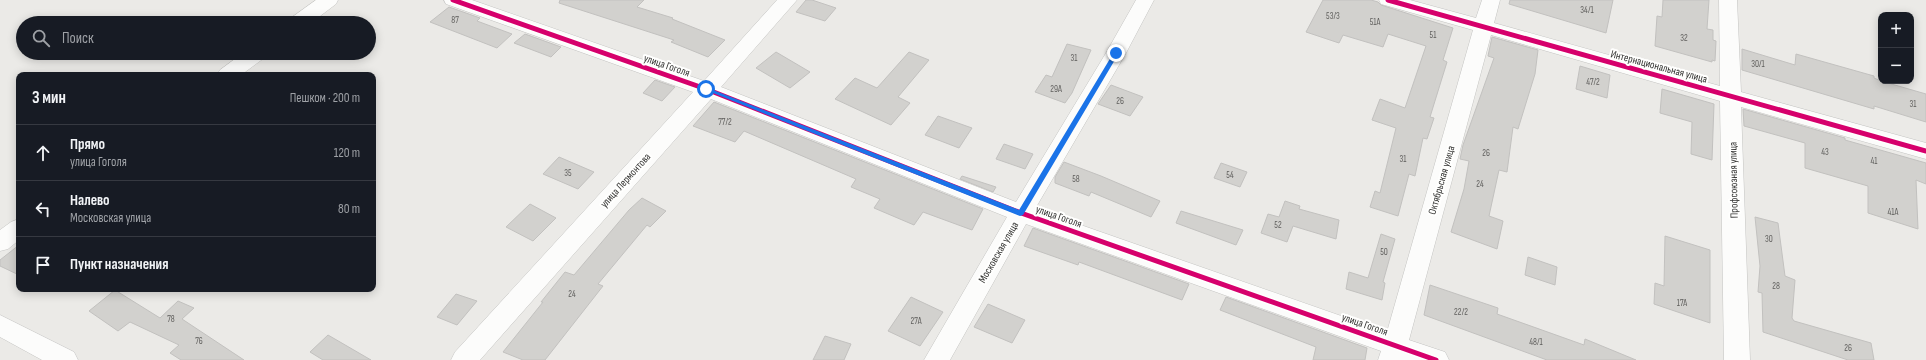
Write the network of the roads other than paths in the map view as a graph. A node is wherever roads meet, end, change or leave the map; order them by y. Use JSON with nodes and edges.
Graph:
{"nodes":[{"id":1,"x":329,"y":0,"type":"edge"},
{"id":2,"x":453,"y":0,"type":"edge"},
{"id":3,"x":788,"y":0,"type":"edge"},
{"id":4,"x":1145,"y":0,"type":"edge"},
{"id":5,"x":1388,"y":0,"type":"edge"},
{"id":6,"x":1491,"y":0,"type":"edge"},
{"id":7,"x":1728,"y":0,"type":"edge"},
{"id":8,"x":307,"y":16,"type":"edge"},
{"id":9,"x":1484,"y":28,"type":"junction"},
{"id":10,"x":247,"y":60,"type":"edge"},
{"id":11,"x":231,"y":72,"type":"edge"},
{"id":12,"x":706,"y":89,"type":"junction"},
{"id":13,"x":1731,"y":96,"type":"junction"},
{"id":14,"x":1926,"y":151,"type":"edge"},
{"id":15,"x":1020,"y":213,"type":"junction"},
{"id":16,"x":16,"y":230,"type":"edge"},
{"id":17,"x":0,"y":242,"type":"edge"},
{"id":18,"x":0,"y":324,"type":"edge"},
{"id":19,"x":1393,"y":352,"type":"edge"},
{"id":20,"x":65,"y":360,"type":"edge"},
{"id":21,"x":464,"y":360,"type":"edge"},
{"id":22,"x":937,"y":360,"type":"edge"},
{"id":23,"x":1436,"y":360,"type":"edge"},
{"id":24,"x":1737,"y":360,"type":"edge"}],
"edges":[{"from":1,"to":8,"type":"street"},
{"from":2,"to":12,"type":"street","name":"улица Гоголя"},
{"from":3,"to":12,"type":"street","name":"улица Лермонтова"},
{"from":4,"to":15,"type":"street","name":"Московская улица"},
{"from":5,"to":9,"type":"street","name":"Интернациональная улица"},
{"from":6,"to":9,"type":"street","name":"Октябрьская улица"},
{"from":7,"to":13,"type":"street","name":"Профсоюзная улица"},
{"from":9,"to":13,"type":"street","name":"Интернациональная улица"},
{"from":9,"to":19,"type":"street","name":"Октябрьская улица"},
{"from":10,"to":11,"type":"street"},
{"from":12,"to":15,"type":"street","name":"улица Гоголя"},
{"from":12,"to":21,"type":"street","name":"улица Лермонтова"},
{"from":13,"to":14,"type":"street","name":"Интернациональная улица"},
{"from":13,"to":24,"type":"street","name":"Профсоюзная улица"},
{"from":15,"to":19,"type":"street","name":"улица Гоголя"},
{"from":15,"to":22,"type":"street","name":"Московская улица"},
{"from":16,"to":17,"type":"street"},
{"from":18,"to":20,"type":"street"},
{"from":19,"to":23,"type":"street","name":"улица Гоголя"}]}
